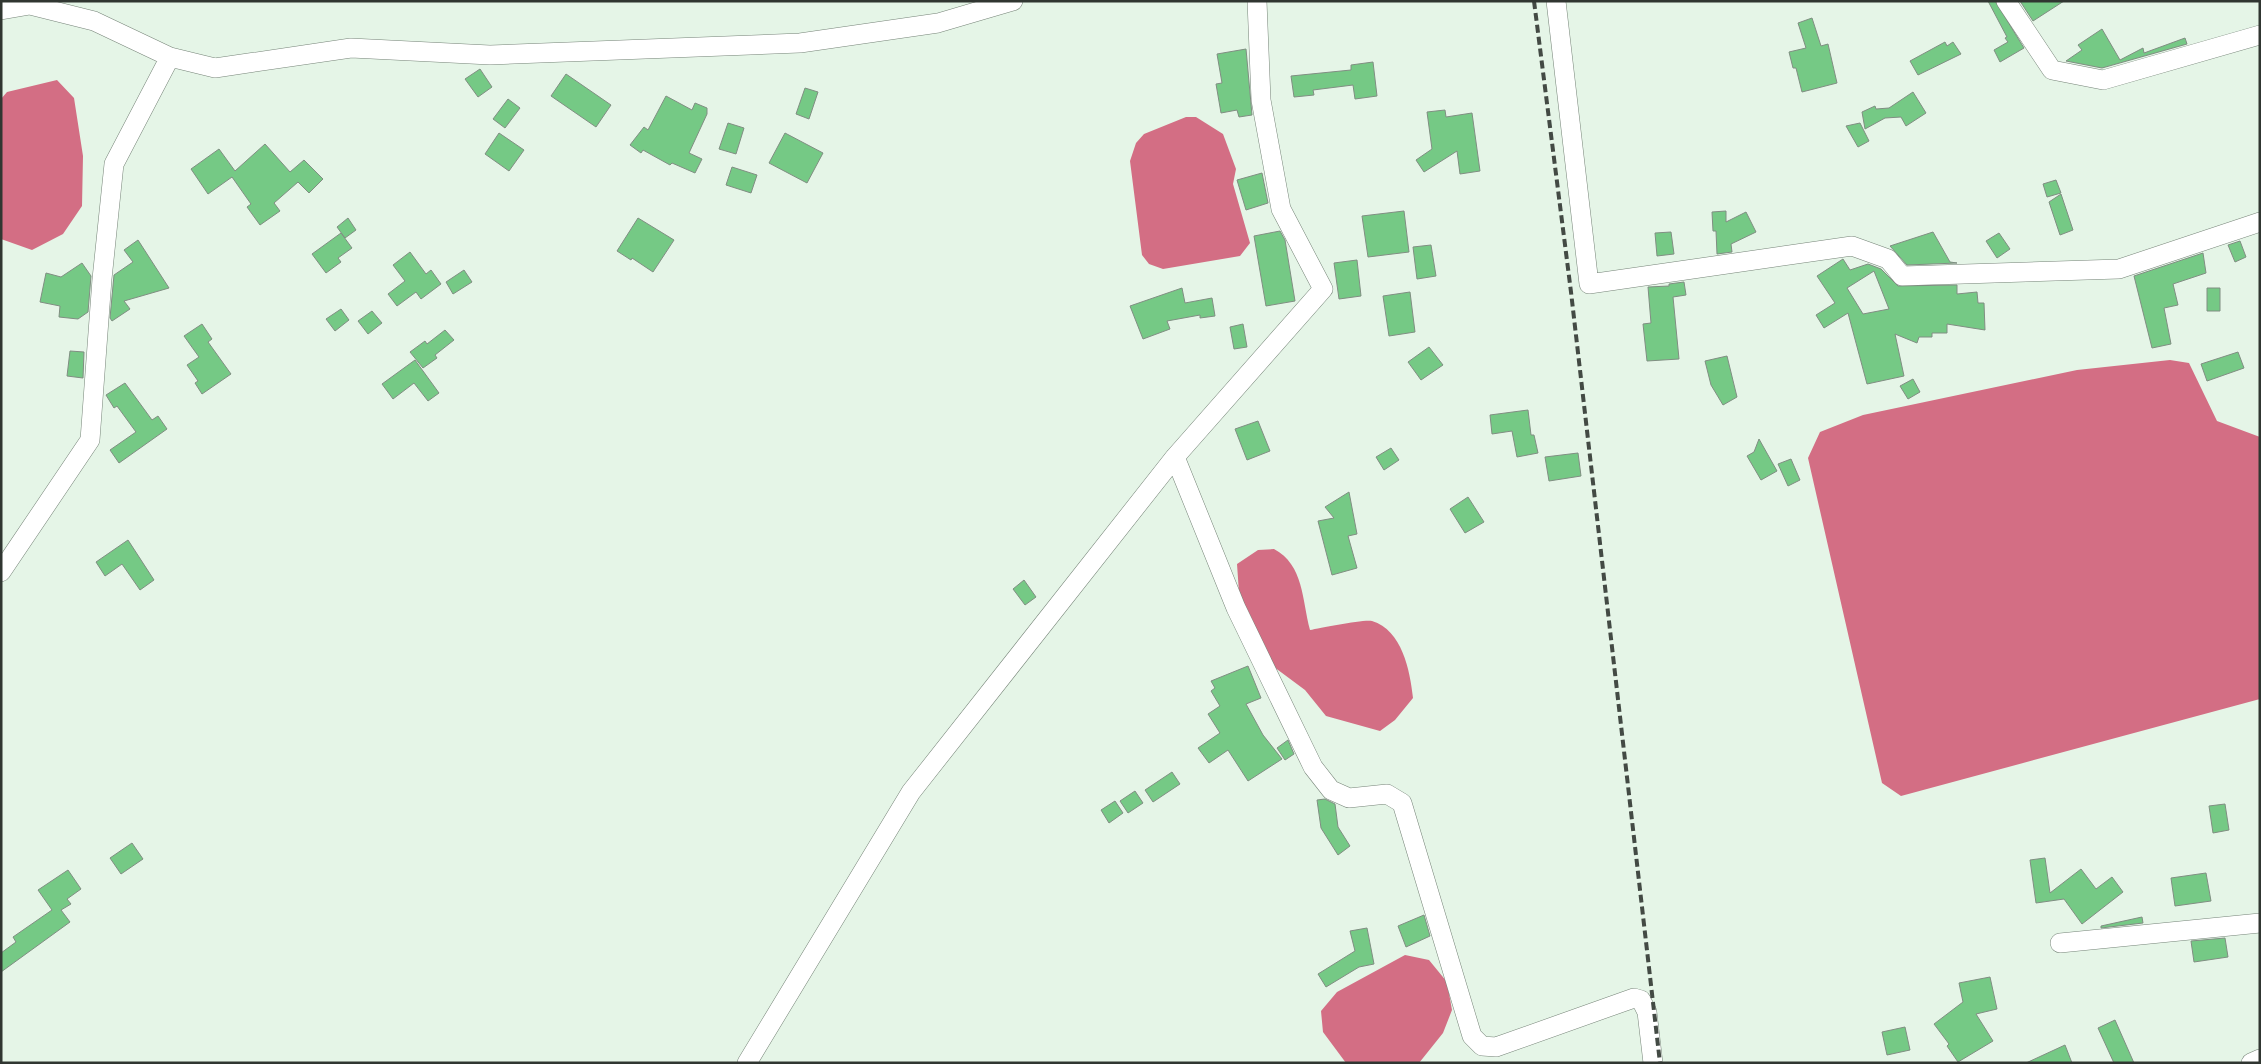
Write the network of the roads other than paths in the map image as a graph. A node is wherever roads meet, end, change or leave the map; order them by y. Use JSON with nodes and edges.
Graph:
{"nodes":[{"id":1,"x":1013,"y":1,"type":"edge"},
{"id":2,"x":1257,"y":1,"type":"edge"},
{"id":3,"x":1556,"y":1,"type":"edge"},
{"id":4,"x":2006,"y":1,"type":"edge"},
{"id":5,"x":1,"y":10,"type":"edge"},
{"id":6,"x":2260,"y":35,"type":"edge"},
{"id":7,"x":170,"y":57,"type":"junction"},
{"id":8,"x":2260,"y":222,"type":"edge"},
{"id":9,"x":1174,"y":457,"type":"junction"},
{"id":10,"x":1,"y":572,"type":"edge"},
{"id":11,"x":2260,"y":923,"type":"edge"},
{"id":12,"x":2060,"y":943,"type":"dead end"},
{"id":13,"x":2260,"y":1059,"type":"edge"},
{"id":14,"x":747,"y":1063,"type":"edge"},
{"id":15,"x":1653,"y":1063,"type":"edge"},
{"id":16,"x":2251,"y":1063,"type":"edge"}],
"edges":[{"from":1,"to":7,"type":"street"},
{"from":2,"to":9,"type":"street"},
{"from":3,"to":8,"type":"street"},
{"from":4,"to":6,"type":"street"},
{"from":5,"to":7,"type":"street"},
{"from":7,"to":10,"type":"street"},
{"from":9,"to":14,"type":"street"},
{"from":9,"to":15,"type":"street"},
{"from":11,"to":12,"type":"street"},
{"from":13,"to":16,"type":"street"}]}
